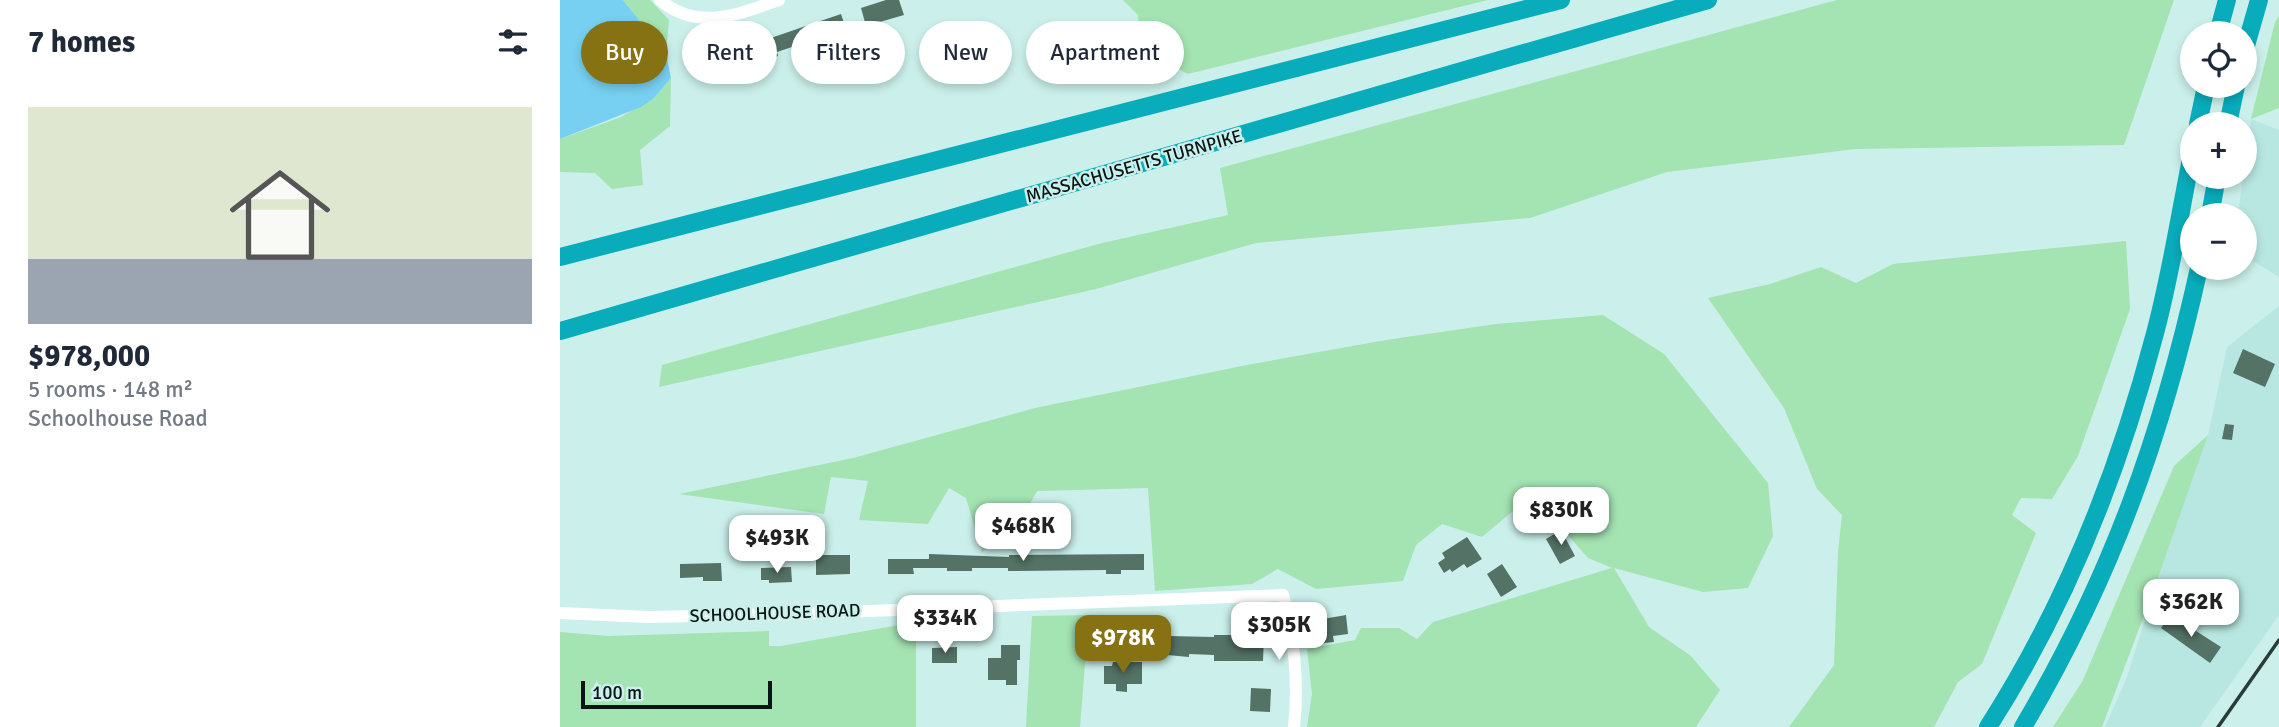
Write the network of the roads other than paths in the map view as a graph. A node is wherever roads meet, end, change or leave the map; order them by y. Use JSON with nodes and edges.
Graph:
{"nodes":[{"id":1,"x":660,"y":0,"type":"edge"},
{"id":2,"x":779,"y":0,"type":"edge"},
{"id":3,"x":1561,"y":0,"type":"edge"},
{"id":4,"x":1708,"y":0,"type":"edge"},
{"id":5,"x":2227,"y":0,"type":"edge"},
{"id":6,"x":2259,"y":0,"type":"edge"},
{"id":7,"x":2221,"y":21,"type":"edge"},
{"id":8,"x":2253,"y":21,"type":"edge"},
{"id":9,"x":2185,"y":189,"type":"edge"},
{"id":10,"x":560,"y":257,"type":"edge"},
{"id":11,"x":2196,"y":280,"type":"edge"},
{"id":12,"x":560,"y":331,"type":"edge"},
{"id":13,"x":560,"y":613,"type":"edge"},
{"id":14,"x":1294,"y":727,"type":"edge"},
{"id":15,"x":1988,"y":727,"type":"edge"},
{"id":16,"x":2023,"y":727,"type":"edge"}],
"edges":[{"from":1,"to":2,"type":"street"},
{"from":3,"to":10,"type":"highway"},
{"from":4,"to":12,"type":"highway","name":"MASSACHUSETTS TURNPIKE"},
{"from":5,"to":7,"type":"highway"},
{"from":6,"to":8,"type":"highway"},
{"from":9,"to":15,"type":"highway"},
{"from":11,"to":16,"type":"highway"},
{"from":13,"to":14,"type":"street","name":"SCHOOLHOUSE ROAD"}]}
